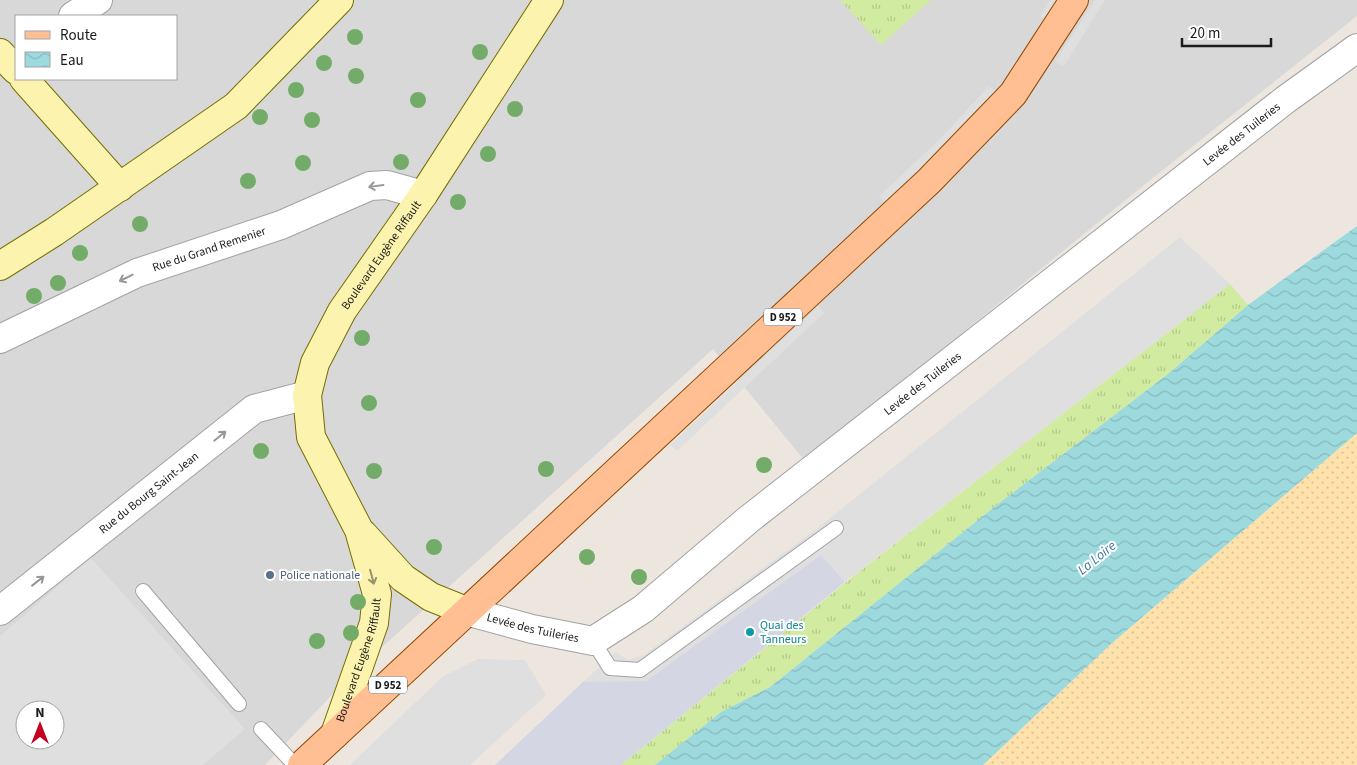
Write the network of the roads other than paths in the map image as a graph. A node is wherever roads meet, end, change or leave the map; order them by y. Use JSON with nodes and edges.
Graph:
{"nodes":[{"id":1,"x":98,"y":0,"type":"edge"},
{"id":2,"x":339,"y":0,"type":"edge"},
{"id":3,"x":549,"y":0,"type":"edge"},
{"id":4,"x":1074,"y":0,"type":"edge"},
{"id":5,"x":75,"y":15,"type":"edge"},
{"id":6,"x":1357,"y":48,"type":"edge"},
{"id":7,"x":25,"y":80,"type":"edge"},
{"id":8,"x":120,"y":187,"type":"junction"},
{"id":9,"x":423,"y":195,"type":"junction"},
{"id":10,"x":0,"y":266,"type":"edge"},
{"id":11,"x":0,"y":339,"type":"edge"},
{"id":12,"x":307,"y":395,"type":"junction"},
{"id":13,"x":836,"y":528,"type":"dead end"},
{"id":14,"x":359,"y":530,"type":"junction"},
{"id":15,"x":143,"y":591,"type":"dead end"},
{"id":16,"x":0,"y":611,"type":"edge"},
{"id":17,"x":466,"y":611,"type":"junction"},
{"id":18,"x":593,"y":641,"type":"junction"},
{"id":19,"x":239,"y":704,"type":"dead end"},
{"id":20,"x":261,"y":729,"type":"dead end"},
{"id":21,"x":335,"y":734,"type":"junction"},
{"id":22,"x":295,"y":765,"type":"edge"},
{"id":23,"x":302,"y":765,"type":"edge"}],
"edges":[{"from":1,"to":5,"type":"street"},
{"from":2,"to":8,"type":"main road"},
{"from":3,"to":9,"type":"main road","name":"Boulevard Eugène Riffault"},
{"from":4,"to":17,"type":"main road","number":"D 952"},
{"from":6,"to":18,"type":"street","name":"Levée des Tuileries"},
{"from":7,"to":8,"type":"main road"},
{"from":8,"to":10,"type":"main road"},
{"from":9,"to":11,"type":"street","name":"Rue du Grand Remenier","one_way":true},
{"from":9,"to":12,"type":"main road","name":"Boulevard Eugène Riffault"},
{"from":12,"to":14,"type":"main road","name":"Boulevard Eugène Riffault"},
{"from":16,"to":12,"type":"street","name":"Rue du Bourg Saint-Jean","one_way":true},
{"from":13,"to":18,"type":"lane"},
{"from":14,"to":17,"type":"main road","name":"Boulevard Eugène Riffault"},
{"from":14,"to":21,"type":"main road","name":"Boulevard Eugène Riffault","one_way":true},
{"from":15,"to":19,"type":"lane"},
{"from":17,"to":18,"type":"street","name":"Levée des Tuileries"},
{"from":17,"to":21,"type":"main road","number":"D 952"},
{"from":20,"to":22,"type":"lane"},
{"from":21,"to":23,"type":"main road","number":"D 952"}]}
